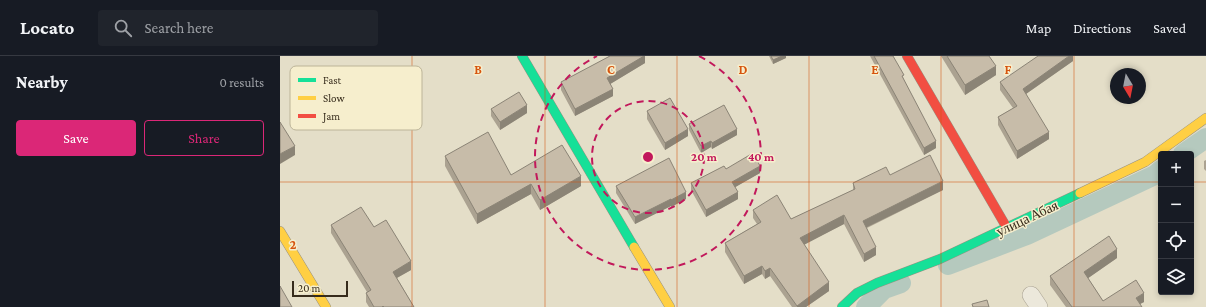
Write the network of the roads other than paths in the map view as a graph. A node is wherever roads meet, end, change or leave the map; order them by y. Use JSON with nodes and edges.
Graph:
{"nodes":[{"id":1,"x":522,"y":56,"type":"edge"},
{"id":2,"x":907,"y":56,"type":"edge"},
{"id":3,"x":1206,"y":118,"type":"edge"},
{"id":4,"x":1007,"y":228,"type":"junction"},
{"id":5,"x":280,"y":231,"type":"edge"},
{"id":6,"x":326,"y":307,"type":"edge"},
{"id":7,"x":670,"y":307,"type":"edge"},
{"id":8,"x":842,"y":307,"type":"edge"}],
"edges":[{"from":1,"to":7,"type":"street"},
{"from":2,"to":4,"type":"street"},
{"from":3,"to":4,"type":"street","name":"улица Абая"},
{"from":4,"to":8,"type":"street","name":"улица Абая"},
{"from":5,"to":6,"type":"street"}]}
